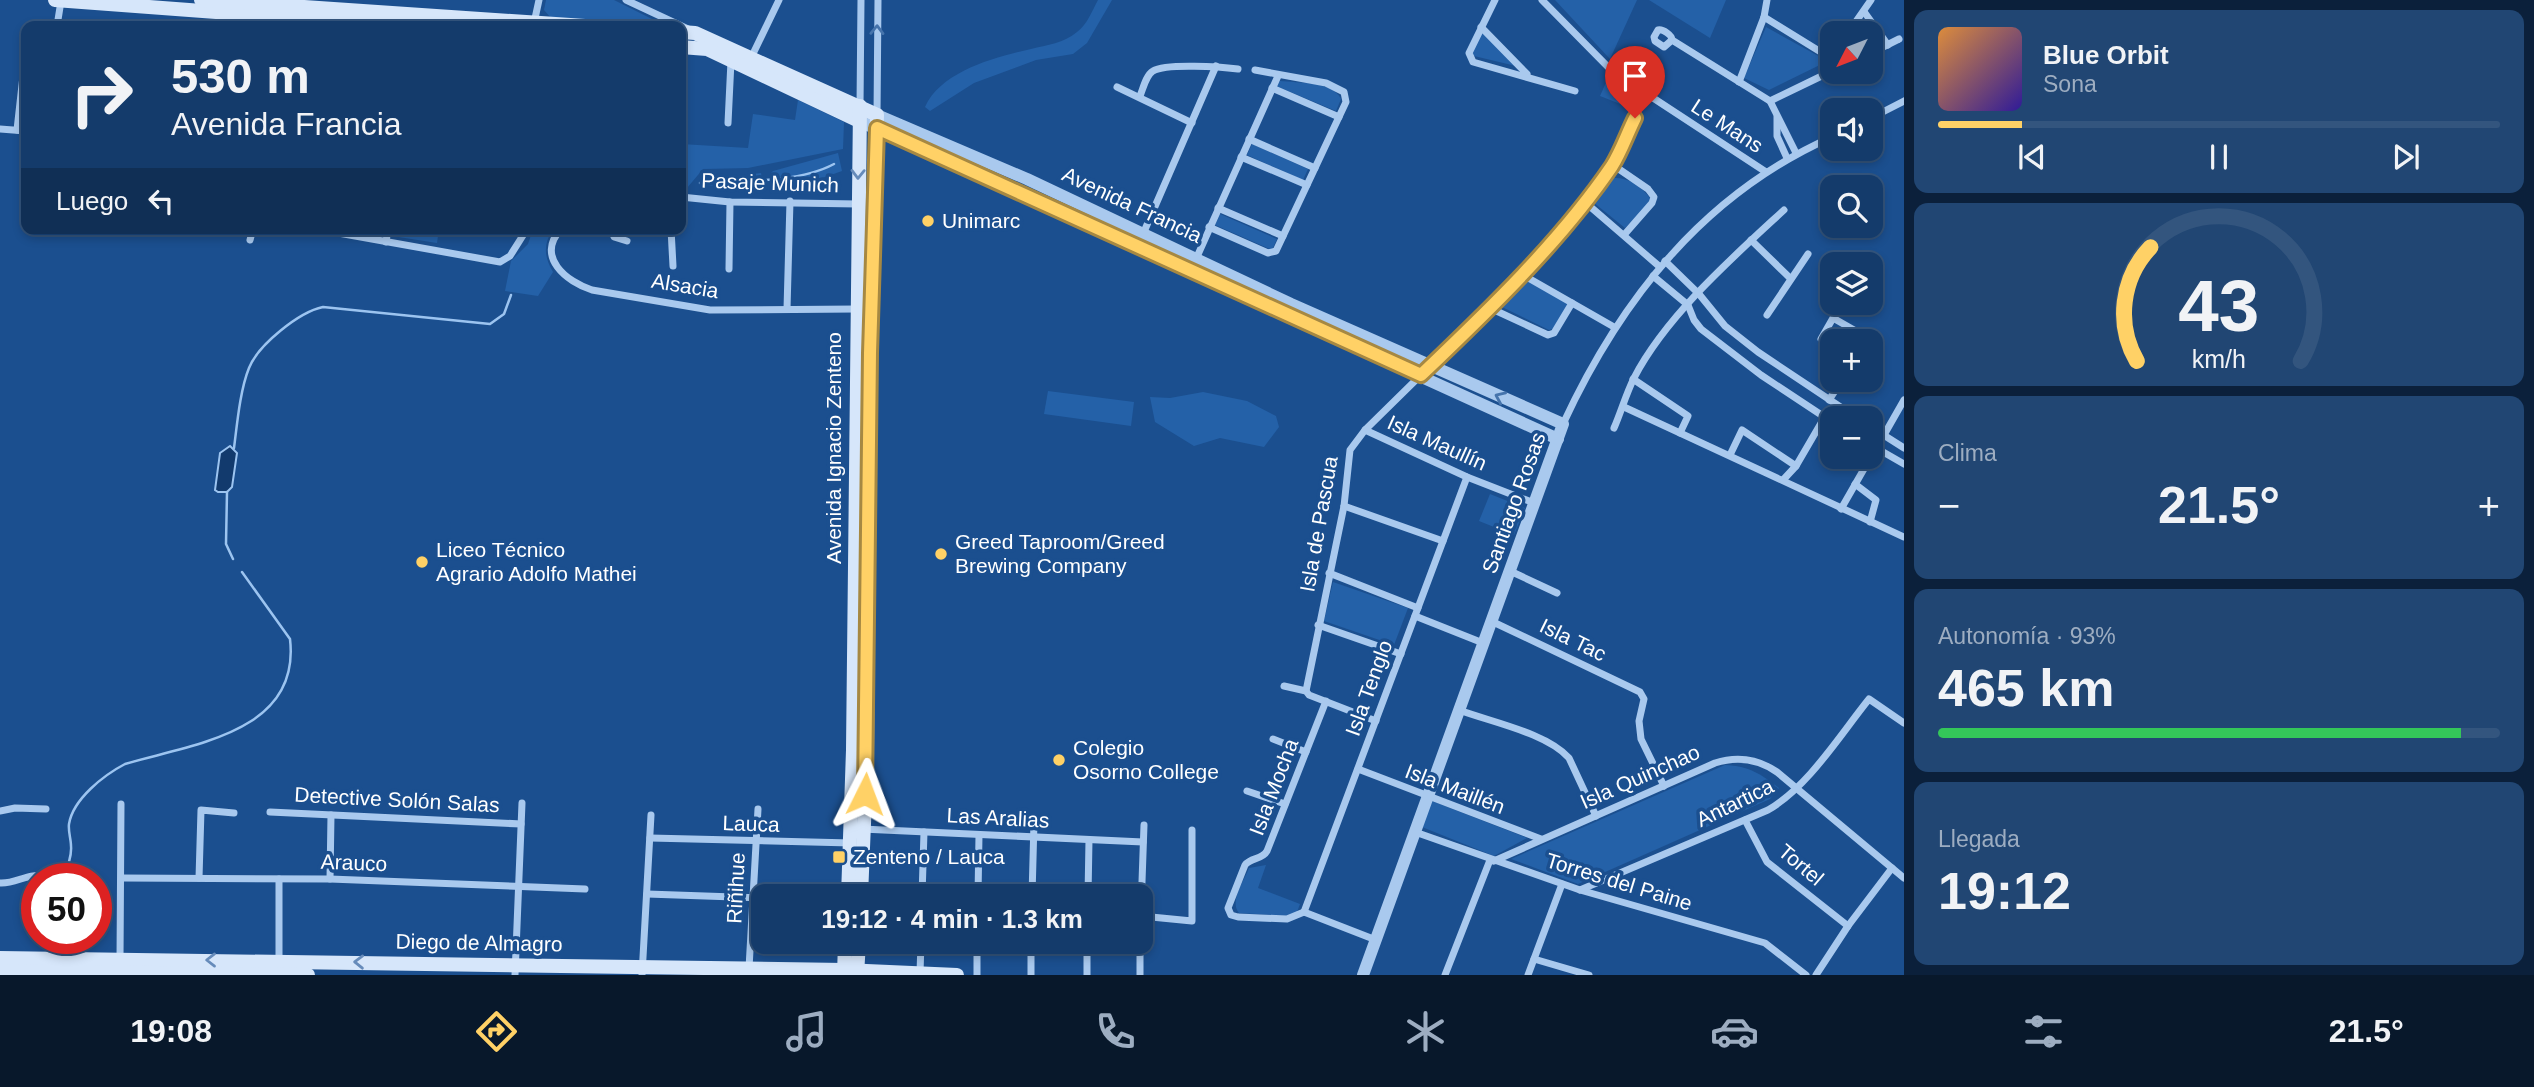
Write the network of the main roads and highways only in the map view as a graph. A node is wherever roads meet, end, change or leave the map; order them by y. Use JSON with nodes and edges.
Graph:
{"nodes":[{"id":1,"x":55,"y":0,"type":"edge"},
{"id":2,"x":61,"y":0,"type":"edge"},
{"id":3,"x":201,"y":0,"type":"edge"},
{"id":4,"x":221,"y":10,"type":"edge"},
{"id":5,"x":348,"y":21,"type":"edge"},
{"id":6,"x":451,"y":21,"type":"edge"},
{"id":7,"x":688,"y":32,"type":"edge"},
{"id":8,"x":686,"y":47,"type":"edge"},
{"id":9,"x":749,"y":63,"type":"junction"},
{"id":10,"x":859,"y":113,"type":"junction"},
{"id":11,"x":877,"y":122,"type":"joint"},
{"id":12,"x":863,"y":351,"type":"junction"},
{"id":13,"x":855,"y":834,"type":"junction"},
{"id":14,"x":849,"y":884,"type":"edge"},
{"id":15,"x":860,"y":884,"type":"edge"},
{"id":16,"x":847,"y":954,"type":"edge"},
{"id":17,"x":856,"y":954,"type":"edge"},
{"id":18,"x":0,"y":958,"type":"edge"},
{"id":19,"x":60,"y":965,"type":"junction"},
{"id":20,"x":401,"y":969,"type":"edge"},
{"id":21,"x":279,"y":970,"type":"edge"},
{"id":22,"x":515,"y":970,"type":"edge"},
{"id":23,"x":553,"y":970,"type":"edge"},
{"id":24,"x":0,"y":971,"type":"edge"},
{"id":25,"x":642,"y":971,"type":"edge"},
{"id":26,"x":851,"y":973,"type":"edge"},
{"id":27,"x":920,"y":973,"type":"edge"},
{"id":28,"x":308,"y":975,"type":"edge"},
{"id":29,"x":957,"y":975,"type":"edge"}],
"edges":[{"from":1,"to":2,"type":"main road"},
{"from":2,"to":4,"type":"main road"},
{"from":3,"to":4,"type":"main road"},
{"from":4,"to":5,"type":"main road"},
{"from":4,"to":6,"type":"main road"},
{"from":7,"to":9,"type":"main road","name":"Avenida Francia"},
{"from":8,"to":9,"type":"main road","name":"Avenida Francia"},
{"from":9,"to":10,"type":"main road","name":"Avenida Francia"},
{"from":10,"to":11,"type":"main road","name":"Avenida Francia"},
{"from":10,"to":12,"type":"main road","name":"Avenida Ignacio Zenteno","one_way":true},
{"from":11,"to":12,"type":"main road","name":"Avenida Ignacio Zenteno"},
{"from":12,"to":13,"type":"main road","name":"Avenida Ignacio Zenteno"},
{"from":13,"to":14,"type":"main road","name":"Avenida Ignacio Zenteno"},
{"from":13,"to":15,"type":"main road","name":"Avenida Ignacio Zenteno"},
{"from":16,"to":26,"type":"main road"},
{"from":17,"to":26,"type":"main road"},
{"from":18,"to":19,"type":"main road","name":"Diego de Almagro"},
{"from":19,"to":21,"type":"main road","name":"Diego de Almagro"},
{"from":21,"to":19,"type":"main road","name":"Diego de Almagro","one_way":true},
{"from":19,"to":24,"type":"main road","name":"Diego de Almagro"},
{"from":20,"to":21,"type":"main road","name":"Diego de Almagro","one_way":true},
{"from":20,"to":22,"type":"main road","name":"Diego de Almagro"},
{"from":21,"to":28,"type":"main road","name":"Diego de Almagro"},
{"from":22,"to":23,"type":"main road","name":"Diego de Almagro"},
{"from":23,"to":25,"type":"main road","name":"Diego de Almagro"},
{"from":25,"to":26,"type":"main road","name":"Diego de Almagro"},
{"from":26,"to":27,"type":"main road","name":"Diego de Almagro"},
{"from":27,"to":29,"type":"main road","name":"Diego de Almagro"}]}
